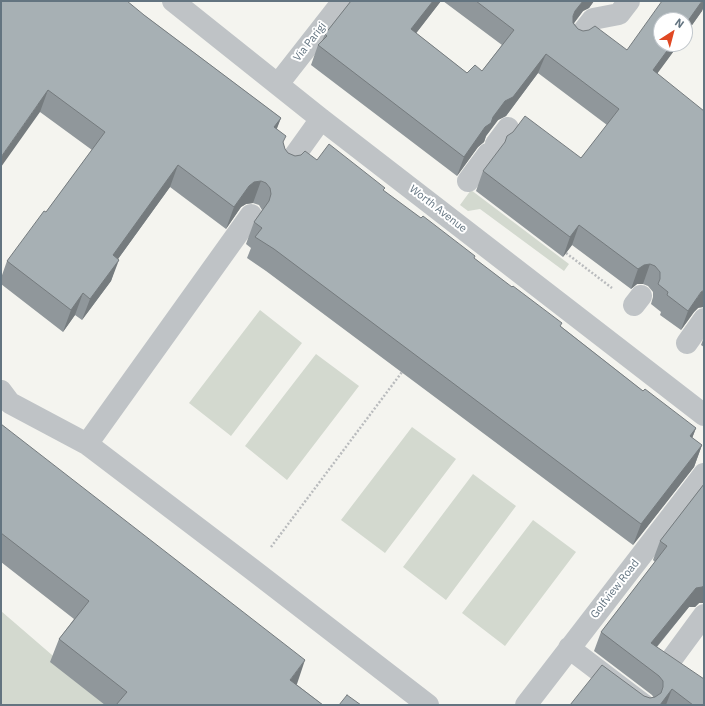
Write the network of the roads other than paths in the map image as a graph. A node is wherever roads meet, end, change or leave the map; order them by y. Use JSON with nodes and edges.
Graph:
{"nodes":[{"id":1,"x":173,"y":1,"type":"edge"},
{"id":2,"x":343,"y":1,"type":"edge"},
{"id":3,"x":629,"y":1,"type":"edge"},
{"id":4,"x":578,"y":38,"type":"edge"},
{"id":5,"x":278,"y":84,"type":"junction"},
{"id":6,"x":321,"y":119,"type":"junction"},
{"id":7,"x":497,"y":142,"type":"dead end"},
{"id":8,"x":288,"y":165,"type":"edge"},
{"id":9,"x":468,"y":181,"type":"dead end"},
{"id":10,"x":251,"y":214,"type":"dead end"},
{"id":11,"x":704,"y":319,"type":"edge"},
{"id":12,"x":687,"y":343,"type":"dead end"},
{"id":13,"x":4,"y":401,"type":"edge"},
{"id":14,"x":704,"y":415,"type":"edge"},
{"id":15,"x":87,"y":444,"type":"junction"},
{"id":16,"x":704,"y":474,"type":"edge"},
{"id":17,"x":704,"y":615,"type":"edge"},
{"id":18,"x":570,"y":648,"type":"junction"},
{"id":19,"x":668,"y":664,"type":"edge"},
{"id":20,"x":428,"y":705,"type":"edge"},
{"id":21,"x":526,"y":705,"type":"edge"},
{"id":22,"x":644,"y":705,"type":"edge"}],
"edges":[{"from":1,"to":5,"type":"street","name":"Worth Avenue"},
{"from":2,"to":5,"type":"street","name":"Via Parigi"},
{"from":3,"to":4,"type":"street"},
{"from":5,"to":6,"type":"street","name":"Worth Avenue"},
{"from":6,"to":8,"type":"street"},
{"from":6,"to":14,"type":"street","name":"Worth Avenue"},
{"from":7,"to":9,"type":"street"},
{"from":10,"to":15,"type":"street"},
{"from":11,"to":12,"type":"street"},
{"from":13,"to":15,"type":"street"},
{"from":15,"to":20,"type":"street"},
{"from":16,"to":18,"type":"street","name":"Golfview Road"},
{"from":17,"to":19,"type":"street"},
{"from":18,"to":21,"type":"street","name":"Golfview Road"},
{"from":18,"to":22,"type":"street"}]}
